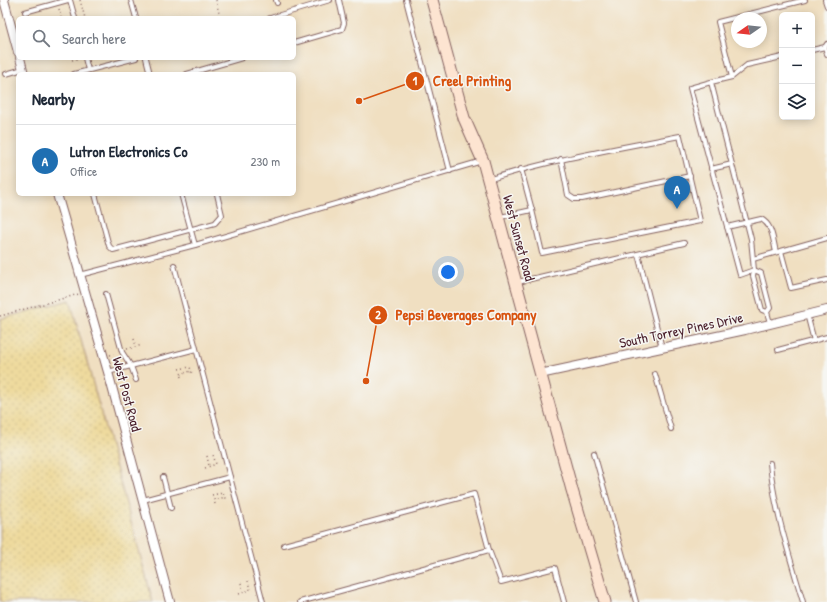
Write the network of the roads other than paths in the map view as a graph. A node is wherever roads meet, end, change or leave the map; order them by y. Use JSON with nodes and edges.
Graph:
{"nodes":[{"id":1,"x":4,"y":0,"type":"edge"},
{"id":2,"x":69,"y":0,"type":"edge"},
{"id":3,"x":131,"y":0,"type":"edge"},
{"id":4,"x":330,"y":0,"type":"edge"},
{"id":5,"x":339,"y":0,"type":"edge"},
{"id":6,"x":406,"y":0,"type":"edge"},
{"id":7,"x":432,"y":0,"type":"edge"},
{"id":8,"x":805,"y":0,"type":"edge"},
{"id":9,"x":825,"y":0,"type":"edge"},
{"id":10,"x":827,"y":6,"type":"edge"},
{"id":11,"x":25,"y":12,"type":"dead end"},
{"id":12,"x":73,"y":16,"type":"edge"},
{"id":13,"x":135,"y":16,"type":"edge"},
{"id":14,"x":277,"y":16,"type":"edge"},
{"id":15,"x":296,"y":42,"type":"edge"},
{"id":16,"x":16,"y":45,"type":"edge"},
{"id":17,"x":826,"y":45,"type":"edge"},
{"id":18,"x":815,"y":49,"type":"edge"},
{"id":19,"x":827,"y":54,"type":"edge"},
{"id":20,"x":779,"y":58,"type":"edge"},
{"id":21,"x":20,"y":60,"type":"edge"},
{"id":22,"x":86,"y":60,"type":"edge"},
{"id":23,"x":128,"y":60,"type":"edge"},
{"id":24,"x":146,"y":60,"type":"edge"},
{"id":25,"x":235,"y":60,"type":"edge"},
{"id":26,"x":88,"y":70,"type":"junction"},
{"id":27,"x":23,"y":72,"type":"edge"},
{"id":28,"x":81,"y":72,"type":"edge"},
{"id":29,"x":150,"y":72,"type":"edge"},
{"id":30,"x":195,"y":72,"type":"edge"},
{"id":31,"x":16,"y":73,"type":"edge"},
{"id":32,"x":6,"y":74,"type":"dead end"},
{"id":33,"x":732,"y":77,"type":"junction"},
{"id":34,"x":711,"y":82,"type":"junction"},
{"id":35,"x":561,"y":159,"type":"junction"},
{"id":36,"x":482,"y":160,"type":"junction"},
{"id":37,"x":732,"y":164,"type":"junction"},
{"id":38,"x":521,"y":169,"type":"junction"},
{"id":39,"x":711,"y":169,"type":"junction"},
{"id":40,"x":450,"y":171,"type":"junction"},
{"id":41,"x":690,"y":176,"type":"junction"},
{"id":42,"x":488,"y":180,"type":"junction"},
{"id":43,"x":58,"y":196,"type":"edge"},
{"id":44,"x":96,"y":196,"type":"edge"},
{"id":45,"x":182,"y":196,"type":"edge"},
{"id":46,"x":218,"y":196,"type":"edge"},
{"id":47,"x":532,"y":210,"type":"junction"},
{"id":48,"x":498,"y":218,"type":"junction"},
{"id":49,"x":747,"y":222,"type":"junction"},
{"id":50,"x":727,"y":227,"type":"junction"},
{"id":51,"x":191,"y":229,"type":"junction"},
{"id":52,"x":827,"y":238,"type":"edge"},
{"id":53,"x":684,"y":242,"type":"dead end"},
{"id":54,"x":195,"y":245,"type":"junction"},
{"id":55,"x":779,"y":252,"type":"junction"},
{"id":56,"x":638,"y":254,"type":"junction"},
{"id":57,"x":753,"y":259,"type":"junction"},
{"id":58,"x":174,"y":265,"type":"dead end"},
{"id":59,"x":754,"y":270,"type":"junction"},
{"id":60,"x":80,"y":275,"type":"junction"},
{"id":61,"x":827,"y":280,"type":"edge"},
{"id":62,"x":515,"y":283,"type":"junction"},
{"id":63,"x":106,"y":294,"type":"dead end"},
{"id":64,"x":827,"y":310,"type":"edge"},
{"id":65,"x":767,"y":312,"type":"junction"},
{"id":66,"x":807,"y":314,"type":"junction"},
{"id":67,"x":770,"y":323,"type":"junction"},
{"id":68,"x":827,"y":337,"type":"edge"},
{"id":69,"x":814,"y":341,"type":"junction"},
{"id":70,"x":662,"y":348,"type":"junction"},
{"id":71,"x":196,"y":349,"type":"junction"},
{"id":72,"x":778,"y":350,"type":"dead end"},
{"id":73,"x":132,"y":366,"type":"junction"},
{"id":74,"x":108,"y":372,"type":"junction"},
{"id":75,"x":540,"y":374,"type":"junction"},
{"id":76,"x":655,"y":374,"type":"dead end"},
{"id":77,"x":136,"y":380,"type":"dead end"},
{"id":78,"x":671,"y":429,"type":"dead end"},
{"id":79,"x":594,"y":453,"type":"dead end"},
{"id":80,"x":770,"y":463,"type":"dead end"},
{"id":81,"x":163,"y":477,"type":"dead end"},
{"id":82,"x":230,"y":477,"type":"junction"},
{"id":83,"x":167,"y":493,"type":"junction"},
{"id":84,"x":142,"y":500,"type":"junction"},
{"id":85,"x":171,"y":508,"type":"dead end"},
{"id":86,"x":284,"y":545,"type":"dead end"},
{"id":87,"x":489,"y":550,"type":"junction"},
{"id":88,"x":170,"y":602,"type":"edge"},
{"id":89,"x":264,"y":602,"type":"edge"},
{"id":90,"x":300,"y":602,"type":"edge"},
{"id":91,"x":564,"y":602,"type":"edge"},
{"id":92,"x":605,"y":602,"type":"edge"},
{"id":93,"x":636,"y":602,"type":"edge"},
{"id":94,"x":803,"y":602,"type":"edge"}],
"edges":[{"from":1,"to":16,"type":"street"},
{"from":2,"to":11,"type":"lane"},
{"from":2,"to":12,"type":"lane"},
{"from":3,"to":13,"type":"lane"},
{"from":4,"to":14,"type":"lane"},
{"from":5,"to":15,"type":"lane"},
{"from":6,"to":40,"type":"lane"},
{"from":7,"to":36,"type":"main road","name":"West Sunset Road"},
{"from":8,"to":33,"type":"lane"},
{"from":9,"to":10,"type":"lane"},
{"from":17,"to":18,"type":"lane"},
{"from":17,"to":19,"type":"lane"},
{"from":20,"to":33,"type":"lane"},
{"from":21,"to":27,"type":"street"},
{"from":22,"to":26,"type":"lane"},
{"from":23,"to":26,"type":"lane"},
{"from":24,"to":29,"type":"lane"},
{"from":25,"to":30,"type":"lane"},
{"from":26,"to":28,"type":"lane"},
{"from":31,"to":32,"type":"lane"},
{"from":33,"to":34,"type":"lane"},
{"from":34,"to":37,"type":"lane"},
{"from":34,"to":39,"type":"lane"},
{"from":35,"to":38,"type":"lane"},
{"from":35,"to":41,"type":"lane"},
{"from":35,"to":41,"type":"lane"},
{"from":36,"to":40,"type":"lane"},
{"from":36,"to":42,"type":"main road","name":"West Sunset Road"},
{"from":37,"to":39,"type":"lane"},
{"from":37,"to":49,"type":"lane"},
{"from":38,"to":42,"type":"lane"},
{"from":38,"to":47,"type":"lane"},
{"from":39,"to":50,"type":"lane"},
{"from":40,"to":54,"type":"lane"},
{"from":41,"to":47,"type":"lane"},
{"from":42,"to":48,"type":"main road","name":"West Sunset Road"},
{"from":43,"to":60,"type":"street","name":"West Post Road"},
{"from":44,"to":51,"type":"lane"},
{"from":45,"to":51,"type":"lane"},
{"from":46,"to":51,"type":"lane"},
{"from":47,"to":48,"type":"lane"},
{"from":48,"to":62,"type":"main road","name":"West Sunset Road"},
{"from":49,"to":50,"type":"lane"},
{"from":49,"to":55,"type":"lane"},
{"from":49,"to":57,"type":"lane"},
{"from":50,"to":59,"type":"lane"},
{"from":51,"to":54,"type":"lane"},
{"from":52,"to":55,"type":"lane"},
{"from":53,"to":56,"type":"lane"},
{"from":54,"to":60,"type":"lane"},
{"from":55,"to":57,"type":"lane"},
{"from":55,"to":61,"type":"lane"},
{"from":56,"to":62,"type":"lane"},
{"from":56,"to":70,"type":"lane"},
{"from":57,"to":59,"type":"lane"},
{"from":58,"to":71,"type":"lane"},
{"from":59,"to":65,"type":"lane"},
{"from":59,"to":65,"type":"lane"},
{"from":60,"to":74,"type":"street","name":"West Post Road"},
{"from":62,"to":75,"type":"main road","name":"West Sunset Road"},
{"from":63,"to":73,"type":"lane"},
{"from":64,"to":66,"type":"street","name":"South Torrey Pines Drive"},
{"from":65,"to":67,"type":"lane"},
{"from":66,"to":67,"type":"street","name":"South Torrey Pines Drive"},
{"from":66,"to":69,"type":"lane"},
{"from":67,"to":70,"type":"street","name":"South Torrey Pines Drive"},
{"from":68,"to":69,"type":"lane"},
{"from":69,"to":72,"type":"lane"},
{"from":70,"to":75,"type":"street","name":"South Torrey Pines Drive"},
{"from":71,"to":73,"type":"lane"},
{"from":71,"to":82,"type":"lane"},
{"from":73,"to":74,"type":"lane"},
{"from":73,"to":77,"type":"lane"},
{"from":74,"to":84,"type":"street","name":"West Post Road"},
{"from":75,"to":92,"type":"main road","name":"West Sunset Road"},
{"from":76,"to":78,"type":"lane"},
{"from":79,"to":93,"type":"lane"},
{"from":80,"to":94,"type":"lane"},
{"from":81,"to":83,"type":"lane"},
{"from":82,"to":83,"type":"lane"},
{"from":82,"to":89,"type":"lane"},
{"from":83,"to":84,"type":"lane"},
{"from":83,"to":85,"type":"lane"},
{"from":84,"to":88,"type":"street","name":"West Post Road"},
{"from":86,"to":87,"type":"lane"},
{"from":87,"to":90,"type":"lane"},
{"from":87,"to":91,"type":"lane"}]}
